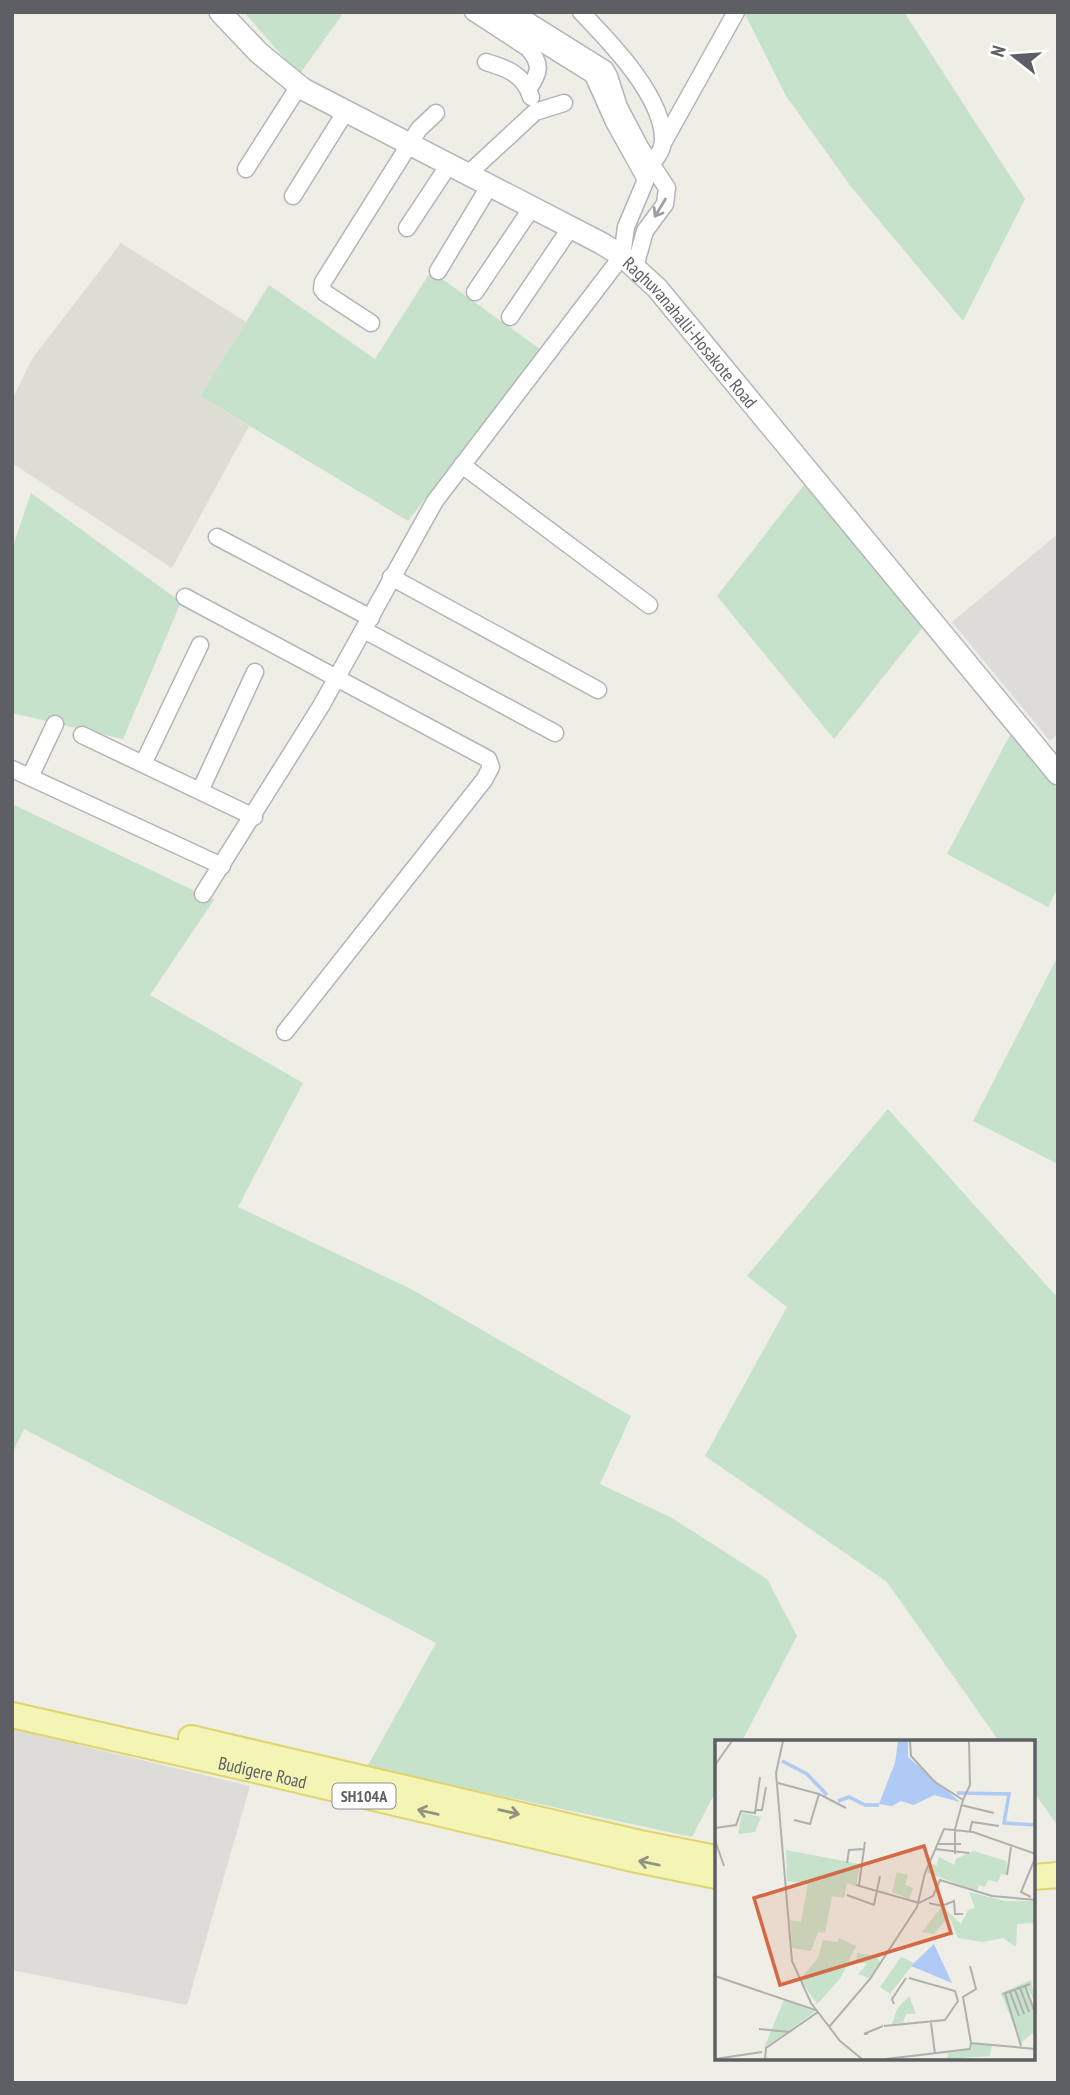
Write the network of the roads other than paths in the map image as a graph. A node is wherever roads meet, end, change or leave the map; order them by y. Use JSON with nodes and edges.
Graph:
{"nodes":[{"id":1,"x":220,"y":12,"type":"edge"},
{"id":2,"x":473,"y":12,"type":"edge"},
{"id":3,"x":492,"y":12,"type":"edge"},
{"id":4,"x":514,"y":12,"type":"edge"},
{"id":5,"x":581,"y":12,"type":"edge"},
{"id":6,"x":736,"y":12,"type":"edge"},
{"id":7,"x":486,"y":62,"type":"dead end"},
{"id":8,"x":299,"y":86,"type":"junction"},
{"id":9,"x":528,"y":89,"type":"junction"},
{"id":10,"x":564,"y":103,"type":"dead end"},
{"id":11,"x":345,"y":111,"type":"junction"},
{"id":12,"x":436,"y":113,"type":"dead end"},
{"id":13,"x":535,"y":113,"type":"junction"},
{"id":14,"x":663,"y":143,"type":"junction"},
{"id":15,"x":409,"y":145,"type":"junction"},
{"id":16,"x":246,"y":169,"type":"dead end"},
{"id":17,"x":647,"y":169,"type":"junction"},
{"id":18,"x":458,"y":170,"type":"junction"},
{"id":19,"x":489,"y":185,"type":"junction"},
{"id":20,"x":293,"y":196,"type":"dead end"},
{"id":21,"x":533,"y":206,"type":"junction"},
{"id":22,"x":571,"y":227,"type":"junction"},
{"id":23,"x":407,"y":228,"type":"dead end"},
{"id":24,"x":628,"y":261,"type":"junction"},
{"id":25,"x":438,"y":271,"type":"dead end"},
{"id":26,"x":475,"y":292,"type":"dead end"},
{"id":27,"x":510,"y":317,"type":"dead end"},
{"id":28,"x":372,"y":323,"type":"dead end"},
{"id":29,"x":462,"y":465,"type":"junction"},
{"id":30,"x":217,"y":537,"type":"dead end"},
{"id":31,"x":391,"y":577,"type":"junction"},
{"id":32,"x":185,"y":597,"type":"dead end"},
{"id":33,"x":649,"y":606,"type":"dead end"},
{"id":34,"x":367,"y":624,"type":"junction"},
{"id":35,"x":200,"y":645,"type":"dead end"},
{"id":36,"x":256,"y":671,"type":"dead end"},
{"id":37,"x":336,"y":677,"type":"junction"},
{"id":38,"x":598,"y":690,"type":"dead end"},
{"id":39,"x":55,"y":724,"type":"dead end"},
{"id":40,"x":555,"y":733,"type":"dead end"},
{"id":41,"x":82,"y":735,"type":"dead end"},
{"id":42,"x":143,"y":764,"type":"junction"},
{"id":43,"x":12,"y":769,"type":"edge"},
{"id":44,"x":1058,"y":774,"type":"edge"},
{"id":45,"x":30,"y":777,"type":"junction"},
{"id":46,"x":200,"y":791,"type":"junction"},
{"id":47,"x":254,"y":817,"type":"junction"},
{"id":48,"x":222,"y":866,"type":"junction"},
{"id":49,"x":203,"y":894,"type":"dead end"},
{"id":50,"x":285,"y":1032,"type":"dead end"},
{"id":51,"x":12,"y":1699,"type":"edge"},
{"id":52,"x":12,"y":1716,"type":"edge"},
{"id":53,"x":715,"y":1857,"type":"edge"},
{"id":54,"x":1058,"y":1875,"type":"edge"},
{"id":55,"x":715,"y":1876,"type":"edge"},
{"id":56,"x":1035,"y":1877,"type":"edge"},
{"id":57,"x":1035,"y":1891,"type":"edge"},
{"id":58,"x":1058,"y":1892,"type":"edge"}],
"edges":[{"from":1,"to":8,"type":"main road","name":"Raghuvanahalli-Hosakote Road"},
{"from":2,"to":9,"type":"street"},
{"from":3,"to":17,"type":"street"},
{"from":4,"to":17,"type":"street"},
{"from":5,"to":14,"type":"street"},
{"from":6,"to":14,"type":"street"},
{"from":7,"to":9,"type":"street"},
{"from":8,"to":11,"type":"main road","name":"Raghuvanahalli-Hosakote Road"},
{"from":8,"to":16,"type":"street"},
{"from":9,"to":13,"type":"street"},
{"from":10,"to":13,"type":"street"},
{"from":11,"to":15,"type":"main road","name":"Raghuvanahalli-Hosakote Road"},
{"from":11,"to":20,"type":"street"},
{"from":12,"to":15,"type":"street"},
{"from":13,"to":18,"type":"street"},
{"from":14,"to":17,"type":"street"},
{"from":15,"to":18,"type":"main road","name":"Raghuvanahalli-Hosakote Road"},
{"from":15,"to":28,"type":"street"},
{"from":17,"to":24,"type":"street"},
{"from":17,"to":24,"type":"street","one_way":true},
{"from":18,"to":19,"type":"main road","name":"Raghuvanahalli-Hosakote Road"},
{"from":18,"to":23,"type":"street"},
{"from":19,"to":21,"type":"main road","name":"Raghuvanahalli-Hosakote Road"},
{"from":19,"to":25,"type":"street"},
{"from":21,"to":22,"type":"main road","name":"Raghuvanahalli-Hosakote Road"},
{"from":21,"to":26,"type":"street"},
{"from":22,"to":24,"type":"main road","name":"Raghuvanahalli-Hosakote Road"},
{"from":22,"to":27,"type":"street"},
{"from":24,"to":29,"type":"street"},
{"from":24,"to":44,"type":"main road","name":"Raghuvanahalli-Hosakote Road"},
{"from":29,"to":31,"type":"street"},
{"from":29,"to":33,"type":"street"},
{"from":30,"to":34,"type":"street"},
{"from":31,"to":34,"type":"street"},
{"from":31,"to":38,"type":"street"},
{"from":32,"to":37,"type":"street"},
{"from":34,"to":37,"type":"street"},
{"from":34,"to":40,"type":"street"},
{"from":35,"to":42,"type":"street"},
{"from":36,"to":46,"type":"street"},
{"from":37,"to":47,"type":"street"},
{"from":37,"to":50,"type":"street"},
{"from":39,"to":45,"type":"street"},
{"from":41,"to":42,"type":"street"},
{"from":42,"to":46,"type":"street"},
{"from":43,"to":45,"type":"street"},
{"from":45,"to":48,"type":"street"},
{"from":46,"to":47,"type":"street"},
{"from":47,"to":48,"type":"street"},
{"from":48,"to":49,"type":"street"},
{"from":51,"to":53,"type":"main road","name":"Budigere Road","number":"SH104A","one_way":true},
{"from":55,"to":52,"type":"main road","name":"Budigere Road","number":"SH104A","one_way":true},
{"from":54,"to":56,"type":"main road"},
{"from":57,"to":58,"type":"main road"}]}
